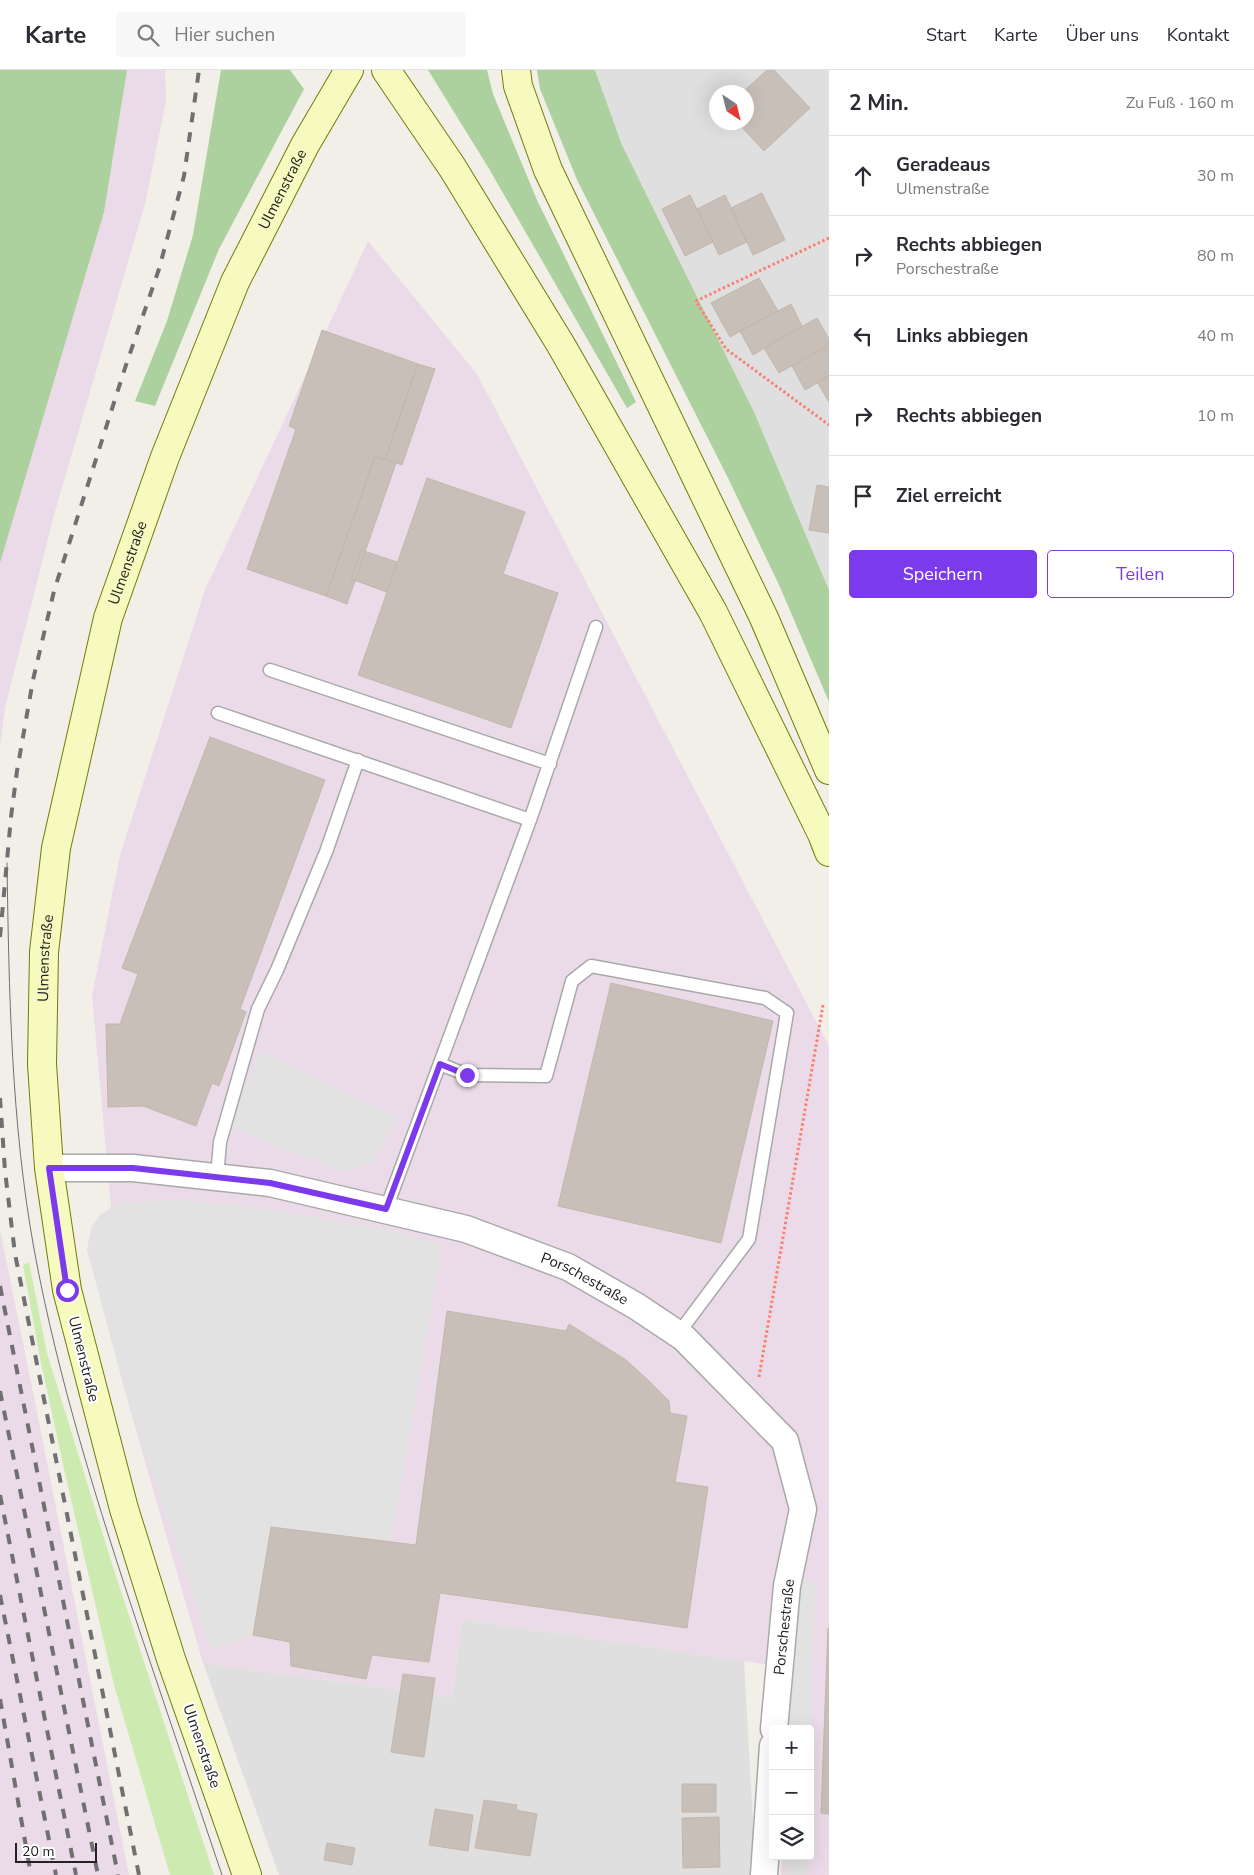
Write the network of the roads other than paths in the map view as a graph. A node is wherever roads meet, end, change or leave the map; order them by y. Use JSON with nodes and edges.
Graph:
{"nodes":[{"id":1,"x":349,"y":70,"type":"edge"},
{"id":2,"x":516,"y":70,"type":"edge"},
{"id":3,"x":387,"y":72,"type":"edge"},
{"id":4,"x":596,"y":627,"type":"dead end"},
{"id":5,"x":270,"y":670,"type":"dead end"},
{"id":6,"x":218,"y":712,"type":"dead end"},
{"id":7,"x":358,"y":760,"type":"junction"},
{"id":8,"x":550,"y":764,"type":"junction"},
{"id":9,"x":829,"y":770,"type":"edge"},
{"id":10,"x":530,"y":820,"type":"junction"},
{"id":11,"x":829,"y":852,"type":"edge"},
{"id":12,"x":440,"y":1064,"type":"junction"},
{"id":13,"x":49,"y":1168,"type":"junction"},
{"id":14,"x":218,"y":1177,"type":"junction"},
{"id":15,"x":386,"y":1209,"type":"junction"},
{"id":16,"x":678,"y":1334,"type":"junction"},
{"id":17,"x":774,"y":1725,"type":"edge"},
{"id":18,"x":771,"y":1770,"type":"edge"},
{"id":19,"x":247,"y":1875,"type":"edge"},
{"id":20,"x":764,"y":1875,"type":"edge"}],
"edges":[{"from":1,"to":13,"type":"main road","name":"Ulmenstraße"},
{"from":2,"to":9,"type":"main road"},
{"from":3,"to":11,"type":"main road"},
{"from":4,"to":8,"type":"lane"},
{"from":5,"to":8,"type":"lane"},
{"from":6,"to":7,"type":"lane"},
{"from":7,"to":10,"type":"lane"},
{"from":7,"to":14,"type":"lane"},
{"from":8,"to":10,"type":"lane"},
{"from":10,"to":12,"type":"lane"},
{"from":12,"to":15,"type":"lane"},
{"from":12,"to":16,"type":"lane"},
{"from":13,"to":14,"type":"street","name":"Porschestraße"},
{"from":13,"to":19,"type":"main road","name":"Ulmenstraße"},
{"from":14,"to":15,"type":"street","name":"Porschestraße"},
{"from":15,"to":16,"type":"street","name":"Porschestraße"},
{"from":16,"to":17,"type":"street","name":"Porschestraße"},
{"from":18,"to":20,"type":"street"}]}
